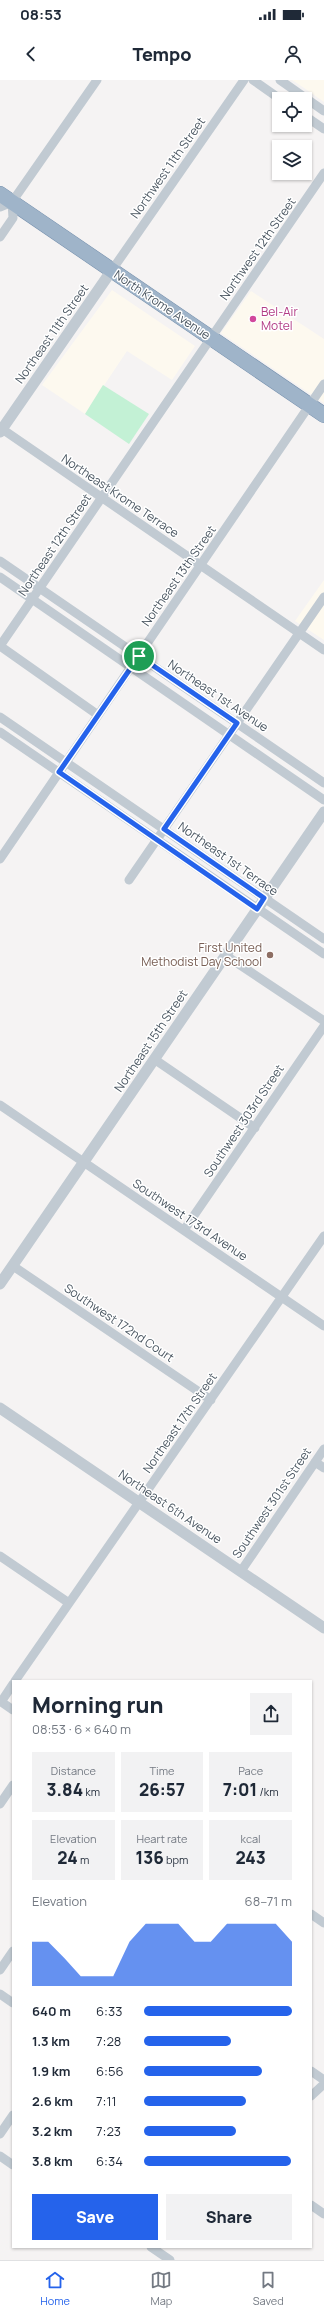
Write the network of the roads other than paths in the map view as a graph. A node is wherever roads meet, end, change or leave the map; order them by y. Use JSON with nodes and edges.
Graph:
{"nodes":[{"id":1,"x":97,"y":80,"type":"edge"},
{"id":2,"x":244,"y":80,"type":"edge"},
{"id":3,"x":253,"y":80,"type":"edge"},
{"id":4,"x":280,"y":80,"type":"edge"},
{"id":5,"x":272,"y":93,"type":"edge"},
{"id":6,"x":324,"y":111,"type":"edge"},
{"id":7,"x":312,"y":121,"type":"edge"},
{"id":8,"x":324,"y":129,"type":"edge"},
{"id":9,"x":324,"y":173,"type":"edge"},
{"id":10,"x":4,"y":201,"type":"edge"},
{"id":11,"x":0,"y":237,"type":"edge"},
{"id":12,"x":112,"y":270,"type":"junction"},
{"id":13,"x":211,"y":338,"type":"junction"},
{"id":14,"x":324,"y":384,"type":"edge"},
{"id":15,"x":310,"y":406,"type":"junction"},
{"id":16,"x":324,"y":415,"type":"edge"},
{"id":17,"x":1,"y":430,"type":"edge"},
{"id":18,"x":102,"y":497,"type":"junction"},
{"id":19,"x":0,"y":561,"type":"edge"},
{"id":20,"x":201,"y":565,"type":"junction"},
{"id":21,"x":0,"y":577,"type":"edge"},
{"id":22,"x":40,"y":588,"type":"junction"},
{"id":23,"x":324,"y":597,"type":"edge"},
{"id":24,"x":32,"y":600,"type":"junction"},
{"id":25,"x":300,"y":633,"type":"junction"},
{"id":26,"x":0,"y":646,"type":"edge"},
{"id":27,"x":324,"y":650,"type":"edge"},
{"id":28,"x":139,"y":656,"type":"junction"},
{"id":29,"x":132,"y":666,"type":"junction"},
{"id":30,"x":98,"y":715,"type":"junction"},
{"id":31,"x":0,"y":717,"type":"edge"},
{"id":32,"x":237,"y":723,"type":"junction"},
{"id":33,"x":0,"y":732,"type":"edge"},
{"id":34,"x":230,"y":734,"type":"junction"},
{"id":35,"x":66,"y":762,"type":"junction"},
{"id":36,"x":59,"y":772,"type":"junction"},
{"id":37,"x":324,"y":783,"type":"edge"},
{"id":38,"x":324,"y":800,"type":"edge"},
{"id":39,"x":324,"y":812,"type":"edge"},
{"id":40,"x":164,"y":829,"type":"junction"},
{"id":41,"x":157,"y":840,"type":"junction"},
{"id":42,"x":0,"y":859,"type":"edge"},
{"id":43,"x":129,"y":880,"type":"dead end"},
{"id":44,"x":264,"y":898,"type":"junction"},
{"id":45,"x":257,"y":909,"type":"junction"},
{"id":46,"x":324,"y":939,"type":"edge"},
{"id":47,"x":324,"y":954,"type":"edge"},
{"id":48,"x":225,"y":955,"type":"junction"},
{"id":49,"x":324,"y":1021,"type":"edge"},
{"id":50,"x":324,"y":1026,"type":"edge"},
{"id":51,"x":154,"y":1059,"type":"junction"},
{"id":52,"x":0,"y":1106,"type":"edge"},
{"id":53,"x":255,"y":1128,"type":"junction"},
{"id":54,"x":83,"y":1162,"type":"junction"},
{"id":55,"x":184,"y":1230,"type":"junction"},
{"id":56,"x":324,"y":1236,"type":"edge"},
{"id":57,"x":13,"y":1266,"type":"junction"},
{"id":58,"x":0,"y":1284,"type":"edge"},
{"id":59,"x":282,"y":1298,"type":"junction"},
{"id":60,"x":324,"y":1326,"type":"edge"},
{"id":61,"x":211,"y":1400,"type":"junction"},
{"id":62,"x":0,"y":1408,"type":"edge"},
{"id":63,"x":324,"y":1449,"type":"edge"},
{"id":64,"x":315,"y":1462,"type":"junction"},
{"id":65,"x":324,"y":1468,"type":"edge"},
{"id":66,"x":140,"y":1501,"type":"junction"},
{"id":67,"x":0,"y":1556,"type":"edge"},
{"id":68,"x":241,"y":1571,"type":"junction"},
{"id":69,"x":69,"y":1602,"type":"junction"},
{"id":70,"x":324,"y":1628,"type":"edge"},
{"id":71,"x":16,"y":1680,"type":"edge"},
{"id":72,"x":12,"y":1685,"type":"edge"},
{"id":73,"x":1,"y":1701,"type":"edge"},
{"id":74,"x":12,"y":1709,"type":"edge"},
{"id":75,"x":12,"y":1786,"type":"edge"},
{"id":76,"x":0,"y":1804,"type":"edge"},
{"id":77,"x":312,"y":1915,"type":"edge"},
{"id":78,"x":324,"y":1923,"type":"edge"},
{"id":79,"x":12,"y":1952,"type":"edge"},
{"id":80,"x":0,"y":1970,"type":"edge"},
{"id":81,"x":0,"y":1994,"type":"edge"},
{"id":82,"x":12,"y":2002,"type":"edge"},
{"id":83,"x":312,"y":2072,"type":"edge"},
{"id":84,"x":324,"y":2080,"type":"edge"},
{"id":85,"x":324,"y":2084,"type":"edge"},
{"id":86,"x":312,"y":2095,"type":"edge"},
{"id":87,"x":12,"y":2116,"type":"edge"},
{"id":88,"x":1,"y":2130,"type":"edge"},
{"id":89,"x":0,"y":2156,"type":"edge"},
{"id":90,"x":12,"y":2164,"type":"edge"},
{"id":91,"x":312,"y":2206,"type":"edge"},
{"id":92,"x":324,"y":2214,"type":"edge"},
{"id":93,"x":152,"y":2248,"type":"edge"},
{"id":94,"x":170,"y":2260,"type":"edge"}],
"edges":[{"from":1,"to":10,"type":"street"},
{"from":2,"to":12,"type":"street","name":"Northwest 11th Street"},
{"from":3,"to":5,"type":"street"},
{"from":4,"to":6,"type":"street"},
{"from":7,"to":8,"type":"street"},
{"from":9,"to":13,"type":"street","name":"Northwest 12th Street"},
{"from":10,"to":11,"type":"street"},
{"from":10,"to":12,"type":"highway","name":"North Krome Avenue"},
{"from":12,"to":13,"type":"highway","name":"North Krome Avenue"},
{"from":12,"to":17,"type":"street","name":"Northeast 11th Street"},
{"from":13,"to":15,"type":"highway","name":"North Krome Avenue"},
{"from":13,"to":18,"type":"street","name":"Northeast 12th Street"},
{"from":14,"to":15,"type":"street","name":"Northeast 13th Street"},
{"from":15,"to":16,"type":"highway","name":"North Krome Avenue"},
{"from":15,"to":20,"type":"street","name":"Northeast 13th Street"},
{"from":17,"to":18,"type":"street","name":"Northeast Krome Terrace"},
{"from":18,"to":20,"type":"street","name":"Northeast Krome Terrace"},
{"from":18,"to":22,"type":"street","name":"Northeast 12th Street"},
{"from":19,"to":22,"type":"street","name":"Northeast 1st Avenue"},
{"from":20,"to":25,"type":"street","name":"Northeast Krome Terrace"},
{"from":20,"to":28,"type":"street","name":"Northeast 13th Street"},
{"from":21,"to":24,"type":"street","name":"Northeast 1st Avenue"},
{"from":22,"to":24,"type":"street","name":"Northeast 12th Street"},
{"from":22,"to":28,"type":"street","name":"Northeast 1st Avenue"},
{"from":23,"to":25,"type":"street"},
{"from":24,"to":26,"type":"street","name":"Northeast 12th Street"},
{"from":24,"to":29,"type":"street","name":"Northeast 1st Avenue"},
{"from":25,"to":27,"type":"street","name":"Northeast Krome Terrace"},
{"from":25,"to":32,"type":"street"},
{"from":26,"to":30,"type":"street"},
{"from":28,"to":29,"type":"street","name":"Northeast 13th Street"},
{"from":28,"to":32,"type":"street","name":"Northeast 1st Avenue"},
{"from":29,"to":30,"type":"street","name":"Northeast 13th Street"},
{"from":29,"to":34,"type":"street","name":"Northeast 1st Avenue"},
{"from":30,"to":35,"type":"street","name":"Northeast 13th Street"},
{"from":31,"to":35,"type":"street","name":"Northeast 1st Terrace"},
{"from":32,"to":34,"type":"street"},
{"from":32,"to":37,"type":"street","name":"Northeast 1st Avenue"},
{"from":33,"to":36,"type":"street","name":"Northeast 1st Terrace"},
{"from":34,"to":38,"type":"street","name":"Northeast 1st Avenue"},
{"from":34,"to":40,"type":"street"},
{"from":35,"to":36,"type":"street","name":"Northeast 13th Street"},
{"from":35,"to":40,"type":"street","name":"Northeast 1st Terrace"},
{"from":36,"to":41,"type":"street","name":"Northeast 1st Terrace"},
{"from":36,"to":42,"type":"street","name":"Northeast 13th Street"},
{"from":39,"to":44,"type":"street","name":"Northeast 15th Street"},
{"from":40,"to":41,"type":"street"},
{"from":40,"to":44,"type":"street","name":"Northeast 1st Terrace"},
{"from":41,"to":43,"type":"street"},
{"from":41,"to":45,"type":"street","name":"Northeast 1st Terrace"},
{"from":44,"to":45,"type":"street","name":"Northeast 15th Street"},
{"from":44,"to":46,"type":"street","name":"Northeast 1st Terrace"},
{"from":45,"to":47,"type":"street","name":"Northeast 1st Terrace"},
{"from":45,"to":48,"type":"street","name":"Northeast 15th Street"},
{"from":48,"to":49,"type":"street"},
{"from":48,"to":51,"type":"street","name":"Northeast 15th Street"},
{"from":50,"to":53,"type":"street","name":"Southwest 303rd Street"},
{"from":51,"to":53,"type":"street"},
{"from":51,"to":54,"type":"street","name":"Northeast 15th Street"},
{"from":52,"to":54,"type":"street","name":"Southwest 173rd Avenue"},
{"from":53,"to":55,"type":"street","name":"Southwest 303rd Street"},
{"from":54,"to":55,"type":"street","name":"Southwest 173rd Avenue"},
{"from":54,"to":57,"type":"street","name":"Northeast 15th Street"},
{"from":55,"to":59,"type":"street","name":"Southwest 173rd Avenue"},
{"from":56,"to":59,"type":"street","name":"Northeast 17th Street"},
{"from":57,"to":58,"type":"street","name":"Northeast 15th Street"},
{"from":57,"to":61,"type":"street","name":"Southwest 172nd Court"},
{"from":59,"to":60,"type":"street","name":"Southwest 173rd Avenue"},
{"from":59,"to":61,"type":"street","name":"Northeast 17th Street"},
{"from":61,"to":66,"type":"street","name":"Northeast 17th Street"},
{"from":62,"to":66,"type":"street","name":"Northeast 6th Avenue"},
{"from":63,"to":64,"type":"street","name":"Southwest 301st Street"},
{"from":64,"to":65,"type":"street"},
{"from":64,"to":68,"type":"street","name":"Southwest 301st Street"},
{"from":66,"to":68,"type":"street","name":"Northeast 6th Avenue"},
{"from":66,"to":69,"type":"street","name":"Northeast 17th Street"},
{"from":67,"to":69,"type":"street"},
{"from":68,"to":70,"type":"street","name":"Northeast 6th Avenue"},
{"from":69,"to":71,"type":"street","name":"Northeast 17th Street"},
{"from":72,"to":73,"type":"street"},
{"from":73,"to":74,"type":"street"},
{"from":75,"to":76,"type":"street"},
{"from":77,"to":78,"type":"street"},
{"from":79,"to":80,"type":"street"},
{"from":81,"to":82,"type":"street"},
{"from":83,"to":84,"type":"street"},
{"from":85,"to":86,"type":"street"},
{"from":87,"to":88,"type":"street"},
{"from":89,"to":90,"type":"street"},
{"from":91,"to":92,"type":"street"},
{"from":93,"to":94,"type":"street"}]}
